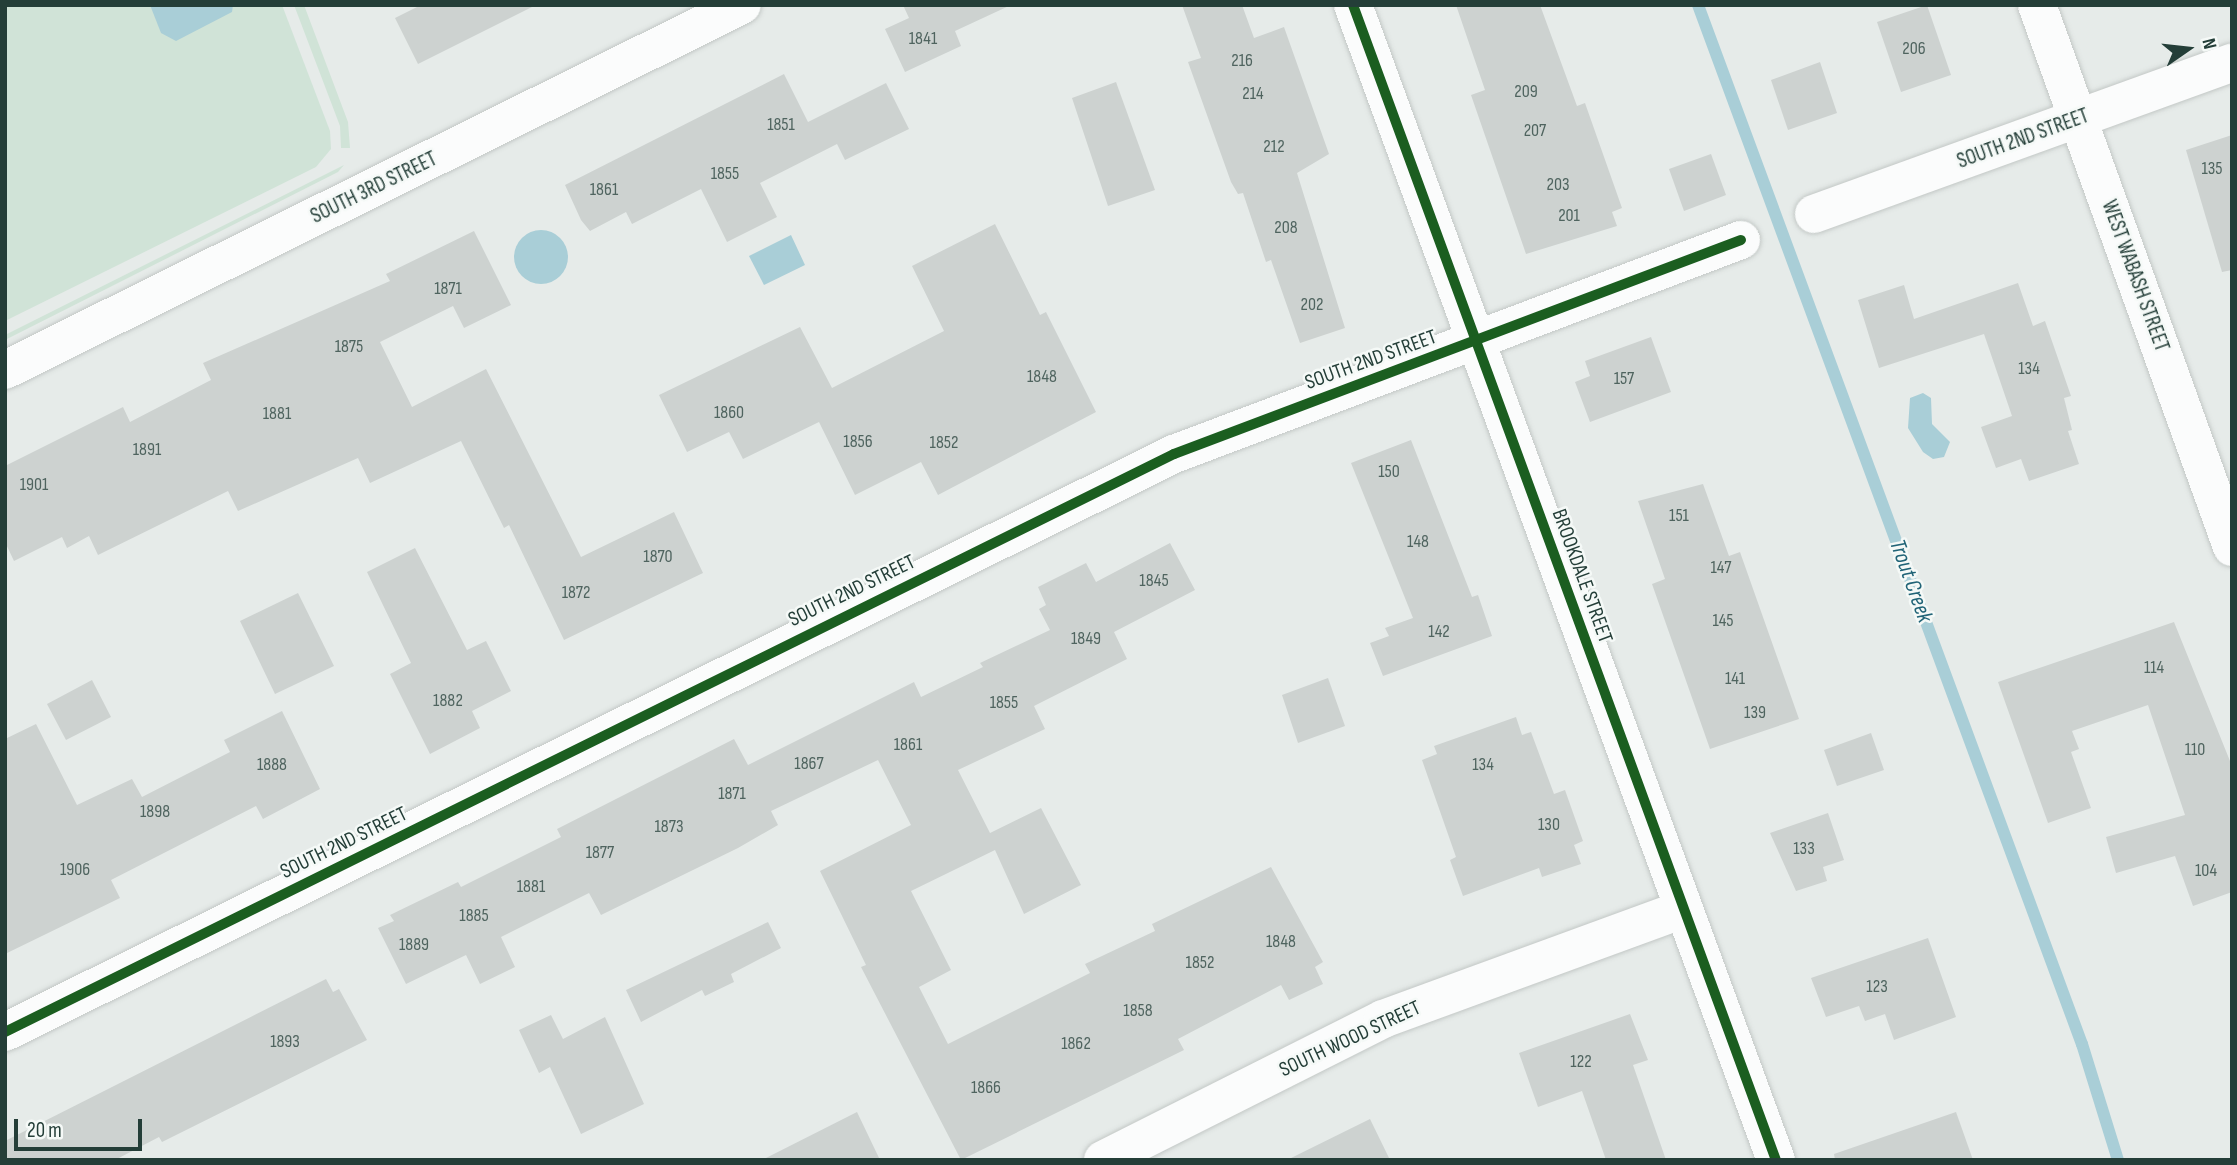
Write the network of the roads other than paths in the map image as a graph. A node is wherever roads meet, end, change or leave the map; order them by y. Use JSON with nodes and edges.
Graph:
{"nodes":[{"id":1,"x":742,"y":5,"type":"edge"},
{"id":2,"x":1353,"y":5,"type":"edge"},
{"id":3,"x":2037,"y":5,"type":"edge"},
{"id":4,"x":2232,"y":63,"type":"edge"},
{"id":5,"x":2079,"y":120,"type":"junction"},
{"id":6,"x":1814,"y":214,"type":"dead end"},
{"id":7,"x":1741,"y":240,"type":"dead end"},
{"id":8,"x":1475,"y":341,"type":"junction"},
{"id":9,"x":5,"y":370,"type":"edge"},
{"id":10,"x":2232,"y":547,"type":"edge"},
{"id":11,"x":1684,"y":909,"type":"junction"},
{"id":12,"x":5,"y":1032,"type":"edge"},
{"id":13,"x":1103,"y":1160,"type":"edge"},
{"id":14,"x":1776,"y":1160,"type":"edge"}],
"edges":[{"from":1,"to":9,"type":"street","name":"SOUTH 3RD STREET"},
{"from":2,"to":8,"type":"street","name":"BROOKDALE STREET"},
{"from":3,"to":5,"type":"street","name":"WEST WABASH STREET"},
{"from":4,"to":5,"type":"street","name":"SOUTH 2ND STREET"},
{"from":5,"to":6,"type":"street","name":"SOUTH 2ND STREET"},
{"from":5,"to":10,"type":"street","name":"WEST WABASH STREET"},
{"from":7,"to":8,"type":"street","name":"SOUTH 2ND STREET"},
{"from":8,"to":11,"type":"street","name":"BROOKDALE STREET"},
{"from":8,"to":12,"type":"street","name":"SOUTH 2ND STREET"},
{"from":11,"to":13,"type":"street","name":"SOUTH WOOD STREET"},
{"from":11,"to":14,"type":"street","name":"BROOKDALE STREET"}]}
